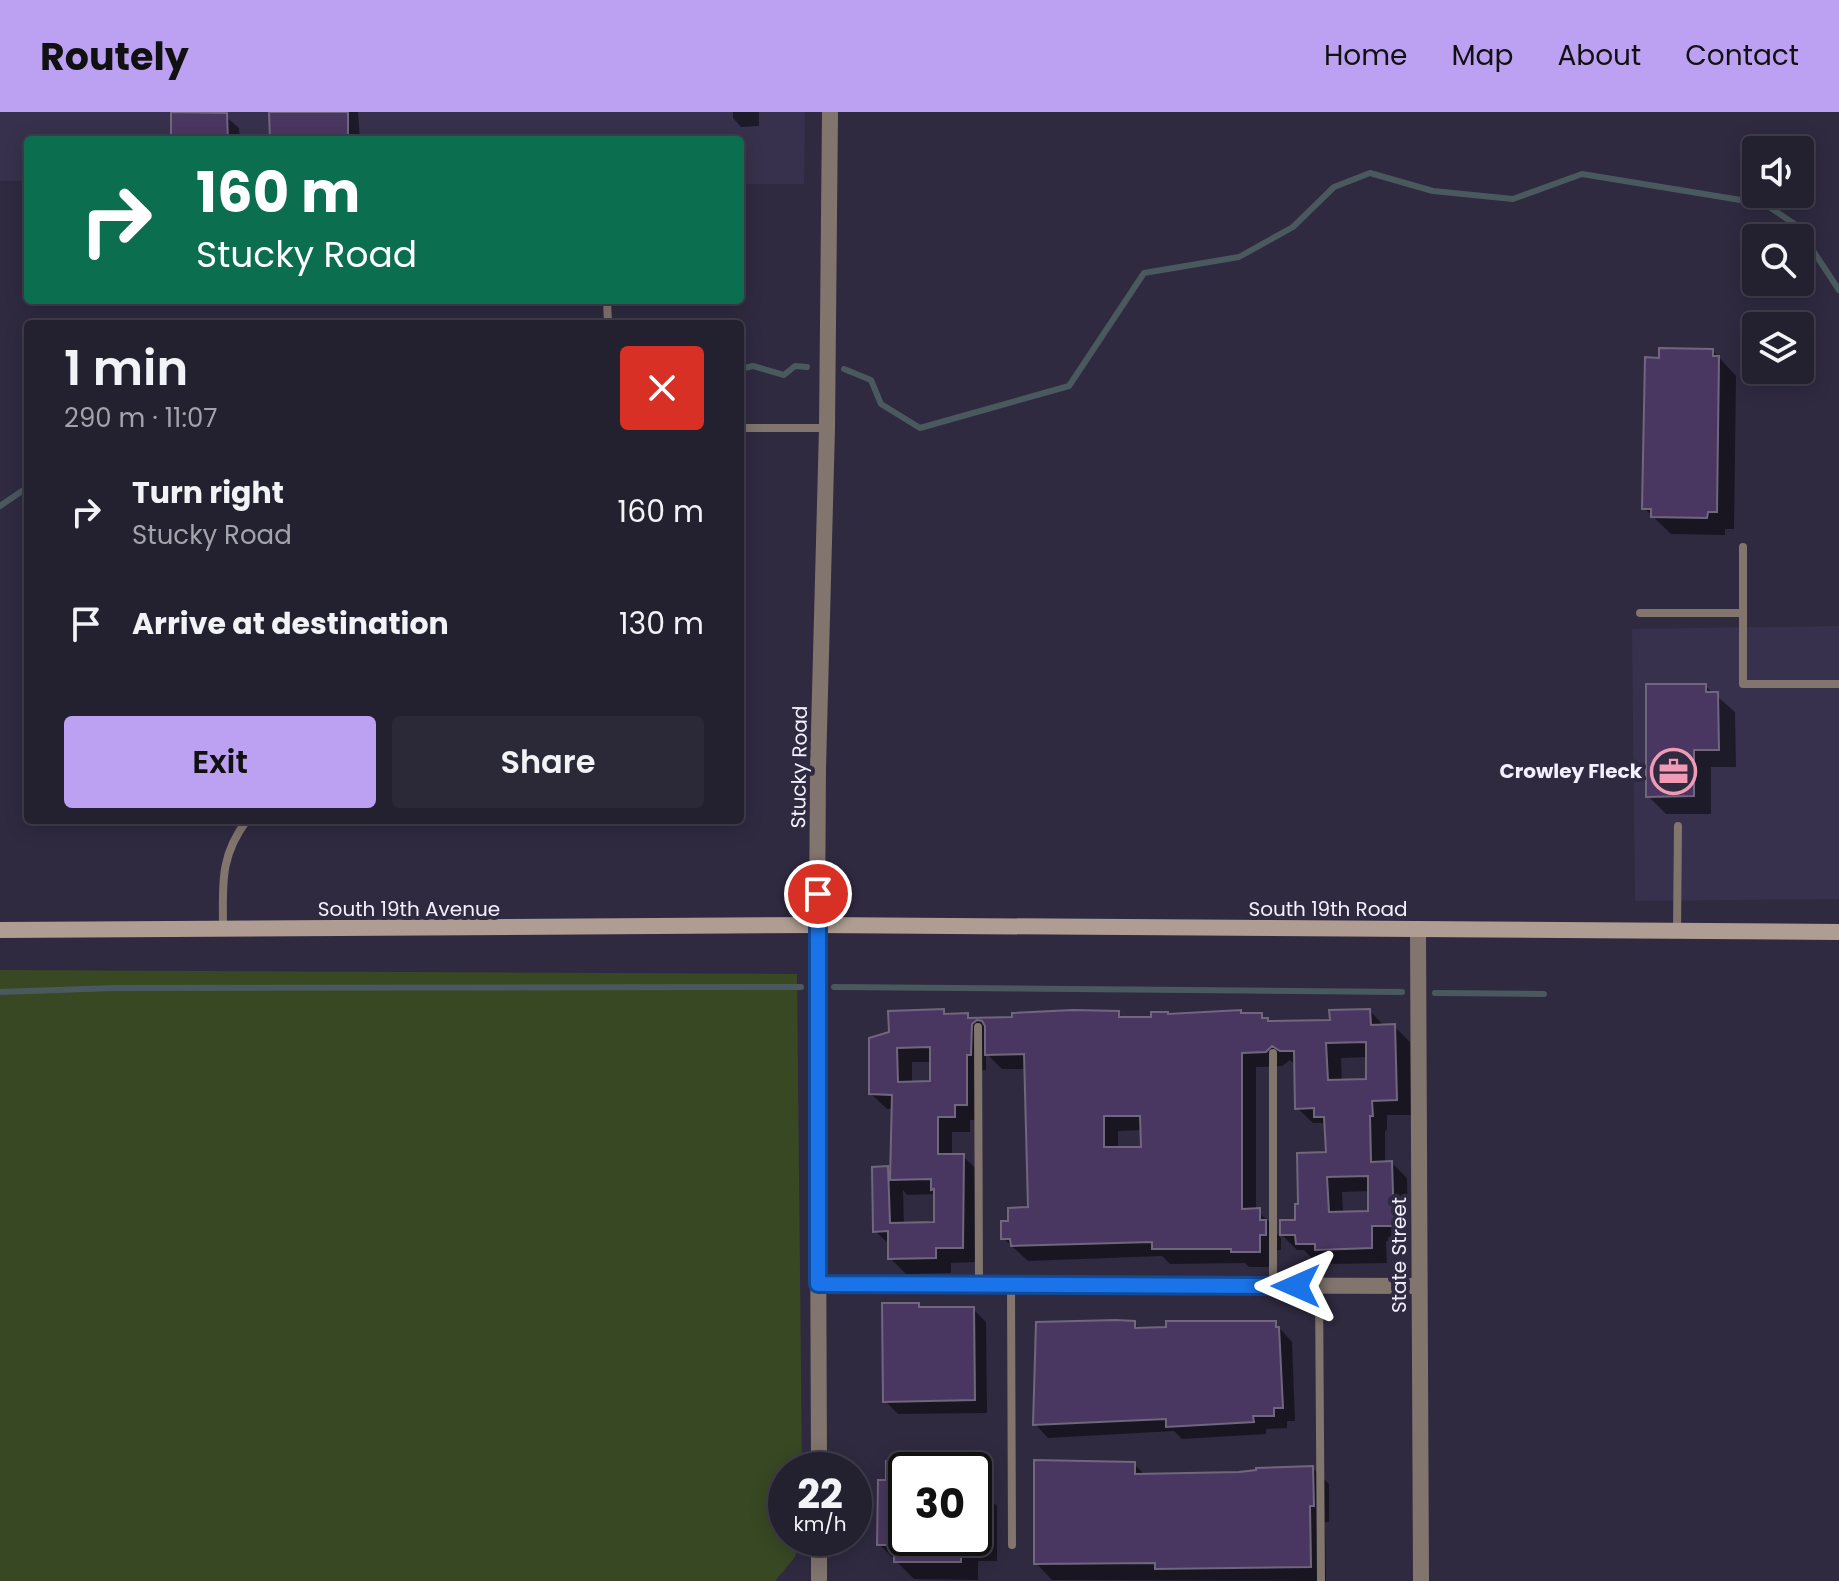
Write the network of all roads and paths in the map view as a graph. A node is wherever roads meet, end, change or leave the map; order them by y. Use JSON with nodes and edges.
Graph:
{"nodes":[{"id":1,"x":830,"y":112,"type":"edge"},
{"id":2,"x":744,"y":428,"type":"edge"},
{"id":3,"x":827,"y":428,"type":"junction"},
{"id":4,"x":1743,"y":547,"type":"dead end"},
{"id":5,"x":1640,"y":613,"type":"dead end"},
{"id":6,"x":1743,"y":613,"type":"junction"},
{"id":7,"x":1839,"y":684,"type":"edge"},
{"id":8,"x":244,"y":824,"type":"edge"},
{"id":9,"x":1678,"y":826,"type":"dead end"},
{"id":10,"x":817,"y":925,"type":"junction"},
{"id":11,"x":0,"y":930,"type":"edge"},
{"id":12,"x":223,"y":930,"type":"junction"},
{"id":13,"x":1418,"y":930,"type":"junction"},
{"id":14,"x":1677,"y":932,"type":"junction"},
{"id":15,"x":1839,"y":932,"type":"edge"},
{"id":16,"x":978,"y":1027,"type":"dead end"},
{"id":17,"x":1273,"y":1053,"type":"dead end"},
{"id":18,"x":818,"y":1284,"type":"junction"},
{"id":19,"x":979,"y":1284,"type":"junction"},
{"id":20,"x":1011,"y":1284,"type":"junction"},
{"id":21,"x":1273,"y":1285,"type":"junction"},
{"id":22,"x":1319,"y":1286,"type":"junction"},
{"id":23,"x":1419,"y":1286,"type":"junction"},
{"id":24,"x":819,"y":1452,"type":"edge"},
{"id":25,"x":1012,"y":1545,"type":"dead end"},
{"id":26,"x":819,"y":1556,"type":"edge"},
{"id":27,"x":818,"y":1580,"type":"edge"},
{"id":28,"x":1321,"y":1581,"type":"edge"},
{"id":29,"x":1421,"y":1581,"type":"edge"}],
"edges":[{"from":1,"to":3,"type":"street","name":"Stucky Road"},
{"from":2,"to":3,"type":"lane"},
{"from":3,"to":10,"type":"street","name":"Stucky Road"},
{"from":4,"to":6,"type":"lane"},
{"from":5,"to":6,"type":"lane"},
{"from":6,"to":7,"type":"lane"},
{"from":8,"to":12,"type":"lane"},
{"from":9,"to":14,"type":"lane"},
{"from":10,"to":12,"type":"main road","name":"South 19th Avenue"},
{"from":10,"to":13,"type":"main road","name":"South 19th Road"},
{"from":10,"to":18,"type":"street","name":"Stucky Road"},
{"from":11,"to":12,"type":"main road","name":"South 19th Avenue"},
{"from":13,"to":14,"type":"main road","name":"South 19th Road"},
{"from":13,"to":23,"type":"street","name":"State Street"},
{"from":14,"to":15,"type":"main road","name":"South 19th Road"},
{"from":16,"to":19,"type":"lane"},
{"from":17,"to":21,"type":"lane"},
{"from":18,"to":19,"type":"street"},
{"from":18,"to":24,"type":"street","name":"Stucky Road"},
{"from":19,"to":20,"type":"street"},
{"from":20,"to":21,"type":"street"},
{"from":20,"to":25,"type":"lane"},
{"from":21,"to":22,"type":"street"},
{"from":22,"to":23,"type":"street"},
{"from":22,"to":28,"type":"lane"},
{"from":23,"to":29,"type":"street","name":"State Street"},
{"from":26,"to":27,"type":"street"}]}
